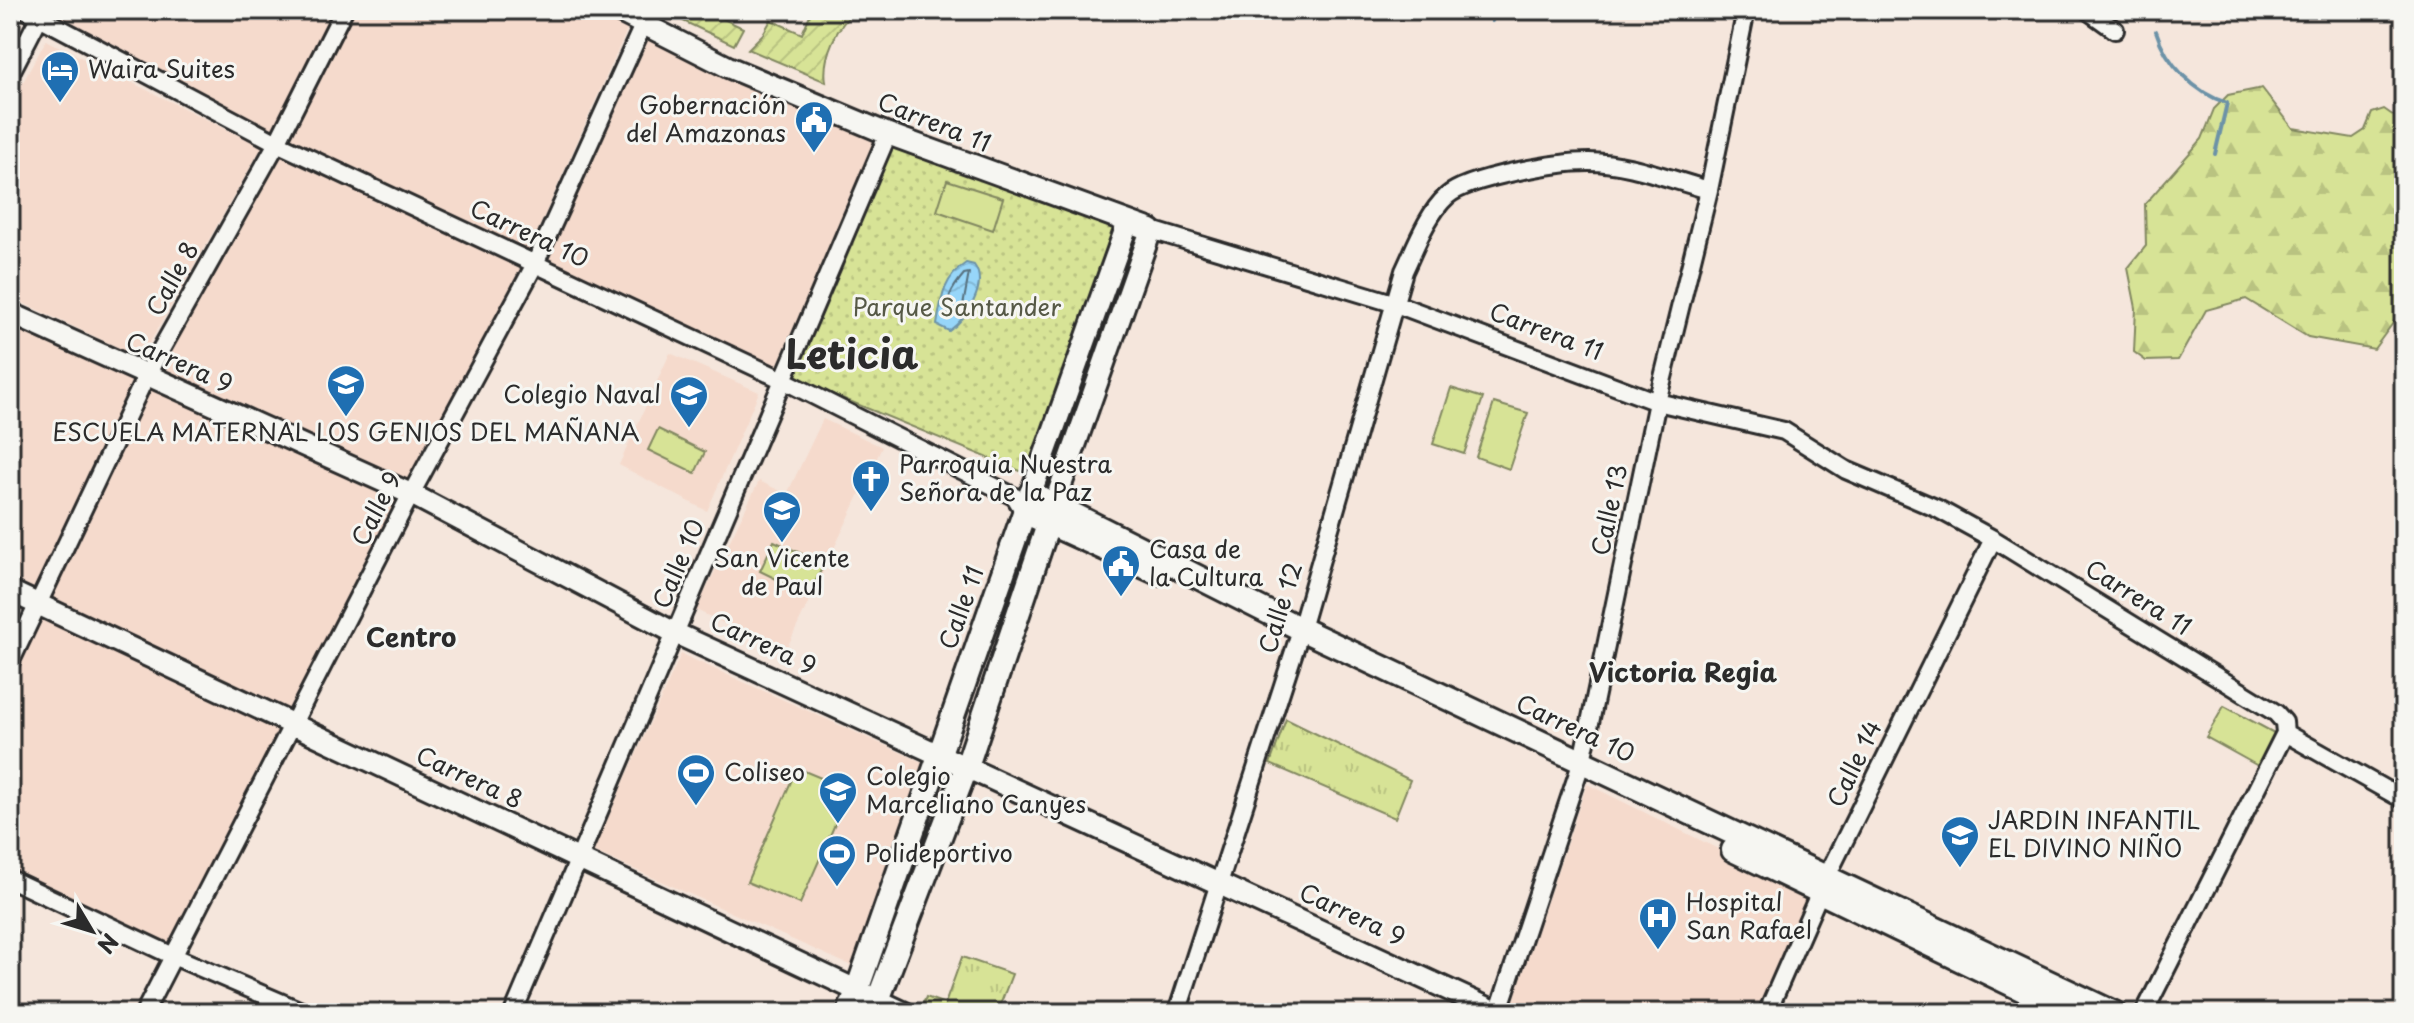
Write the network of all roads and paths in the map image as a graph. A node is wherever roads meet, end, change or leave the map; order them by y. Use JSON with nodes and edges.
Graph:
{"nodes":[{"id":1,"x":344,"y":10,"type":"edge"},
{"id":2,"x":616,"y":10,"type":"edge"},
{"id":3,"x":1746,"y":10,"type":"edge"},
{"id":4,"x":2087,"y":10,"type":"edge"},
{"id":5,"x":36,"y":12,"type":"edge"},
{"id":6,"x":644,"y":23,"type":"junction"},
{"id":7,"x":2115,"y":30,"type":"dead end"},
{"id":8,"x":10,"y":74,"type":"edge"},
{"id":9,"x":888,"y":134,"type":"junction"},
{"id":10,"x":277,"y":143,"type":"junction"},
{"id":11,"x":1709,"y":190,"type":"junction"},
{"id":12,"x":1128,"y":222,"type":"junction"},
{"id":13,"x":1151,"y":230,"type":"junction"},
{"id":14,"x":534,"y":266,"type":"junction"},
{"id":15,"x":1396,"y":304,"type":"junction"},
{"id":16,"x":10,"y":313,"type":"edge"},
{"id":17,"x":146,"y":376,"type":"junction"},
{"id":18,"x":783,"y":380,"type":"junction"},
{"id":19,"x":1657,"y":402,"type":"junction"},
{"id":20,"x":411,"y":494,"type":"junction"},
{"id":21,"x":1024,"y":501,"type":"junction"},
{"id":22,"x":1052,"y":514,"type":"junction"},
{"id":23,"x":1993,"y":539,"type":"junction"},
{"id":24,"x":10,"y":591,"type":"edge"},
{"id":25,"x":39,"y":604,"type":"junction"},
{"id":26,"x":675,"y":633,"type":"junction"},
{"id":27,"x":1300,"y":634,"type":"junction"},
{"id":28,"x":10,"y":663,"type":"edge"},
{"id":29,"x":294,"y":725,"type":"junction"},
{"id":30,"x":2285,"y":733,"type":"junction"},
{"id":31,"x":938,"y":753,"type":"junction"},
{"id":32,"x":967,"y":766,"type":"junction"},
{"id":33,"x":1579,"y":766,"type":"junction"},
{"id":34,"x":2404,"y":800,"type":"edge"},
{"id":35,"x":579,"y":859,"type":"junction"},
{"id":36,"x":10,"y":879,"type":"edge"},
{"id":37,"x":1217,"y":881,"type":"junction"},
{"id":38,"x":1823,"y":886,"type":"junction"},
{"id":39,"x":173,"y":956,"type":"junction"},
{"id":40,"x":857,"y":990,"type":"junction"},
{"id":41,"x":875,"y":1007,"type":"edge"},
{"id":42,"x":144,"y":1013,"type":"edge"},
{"id":43,"x":306,"y":1013,"type":"edge"},
{"id":44,"x":513,"y":1013,"type":"edge"},
{"id":45,"x":849,"y":1013,"type":"edge"},
{"id":46,"x":905,"y":1013,"type":"edge"},
{"id":47,"x":1177,"y":1013,"type":"edge"},
{"id":48,"x":1498,"y":1013,"type":"edge"},
{"id":49,"x":1767,"y":1013,"type":"edge"},
{"id":50,"x":2071,"y":1013,"type":"edge"},
{"id":51,"x":2114,"y":1013,"type":"edge"},
{"id":52,"x":2144,"y":1013,"type":"edge"}],
"edges":[{"from":1,"to":10,"type":"street","name":"Calle 8"},
{"from":2,"to":6,"type":"street","name":"Carrera 11"},
{"from":3,"to":11,"type":"street","name":"Calle 13"},
{"from":4,"to":7,"type":"street"},
{"from":5,"to":8,"type":"street"},
{"from":5,"to":10,"type":"street","name":"Carrera 10"},
{"from":6,"to":9,"type":"street","name":"Carrera 11"},
{"from":6,"to":14,"type":"street","name":"Calle 9"},
{"from":9,"to":12,"type":"street","name":"Carrera 11"},
{"from":9,"to":18,"type":"street","name":"Calle 10"},
{"from":10,"to":14,"type":"street","name":"Carrera 10"},
{"from":10,"to":17,"type":"street","name":"Calle 8"},
{"from":11,"to":15,"type":"street","name":"Calle 12"},
{"from":11,"to":19,"type":"street","name":"Calle 13"},
{"from":12,"to":13,"type":"street","name":"Carrera 11"},
{"from":12,"to":21,"type":"street","name":"Calle 11"},
{"from":13,"to":15,"type":"street","name":"Carrera 11"},
{"from":13,"to":22,"type":"street"},
{"from":14,"to":18,"type":"street","name":"Carrera 10"},
{"from":14,"to":20,"type":"street","name":"Calle 9"},
{"from":15,"to":19,"type":"street","name":"Carrera 11"},
{"from":15,"to":27,"type":"street","name":"Calle 12"},
{"from":16,"to":17,"type":"street","name":"Carrera 9"},
{"from":17,"to":20,"type":"street","name":"Carrera 9"},
{"from":17,"to":25,"type":"street","name":"Calle 8"},
{"from":18,"to":21,"type":"street","name":"Carrera 10"},
{"from":18,"to":26,"type":"street","name":"Calle 10"},
{"from":19,"to":23,"type":"street","name":"Carrera 11"},
{"from":19,"to":33,"type":"street","name":"Calle 13"},
{"from":20,"to":26,"type":"street","name":"Carrera 9"},
{"from":20,"to":29,"type":"street","name":"Calle 9"},
{"from":21,"to":22,"type":"main road","name":"Carrera 10"},
{"from":21,"to":31,"type":"main road","name":"Calle 11"},
{"from":22,"to":27,"type":"main road","name":"Carrera 10"},
{"from":22,"to":32,"type":"main road"},
{"from":23,"to":30,"type":"street","name":"Carrera 11"},
{"from":23,"to":38,"type":"street","name":"Calle 14"},
{"from":24,"to":25,"type":"street","name":"Carrera 8"},
{"from":25,"to":28,"type":"street","name":"Calle 8"},
{"from":25,"to":29,"type":"street","name":"Carrera 8"},
{"from":26,"to":31,"type":"street","name":"Carrera 9"},
{"from":26,"to":35,"type":"street","name":"Calle 10"},
{"from":27,"to":33,"type":"main road","name":"Carrera 10"},
{"from":27,"to":37,"type":"street","name":"Calle 12"},
{"from":29,"to":35,"type":"street","name":"Carrera 8"},
{"from":29,"to":39,"type":"street","name":"Calle 9"},
{"from":30,"to":34,"type":"street","name":"Carrera 11"},
{"from":30,"to":52,"type":"street"},
{"from":31,"to":32,"type":"street","name":"Carrera 9"},
{"from":31,"to":40,"type":"main road","name":"Calle 11"},
{"from":32,"to":37,"type":"street","name":"Carrera 9"},
{"from":32,"to":41,"type":"main road"},
{"from":33,"to":38,"type":"main road","name":"Carrera 10"},
{"from":33,"to":48,"type":"street","name":"Calle 13"},
{"from":35,"to":40,"type":"street","name":"Carrera 8"},
{"from":35,"to":44,"type":"street","name":"Calle 10"},
{"from":36,"to":39,"type":"street"},
{"from":37,"to":47,"type":"street","name":"Calle 12"},
{"from":37,"to":48,"type":"street","name":"Carrera 9"},
{"from":38,"to":49,"type":"street","name":"Calle 14"},
{"from":38,"to":50,"type":"main road","name":"Carrera 10"},
{"from":38,"to":51,"type":"main road","name":"Carrera 10"},
{"from":39,"to":42,"type":"street","name":"Calle 9"},
{"from":39,"to":43,"type":"street"},
{"from":40,"to":41,"type":"street","name":"Carrera 8"},
{"from":40,"to":45,"type":"main road","name":"Calle 11"},
{"from":41,"to":46,"type":"street","name":"Carrera 8"}]}
